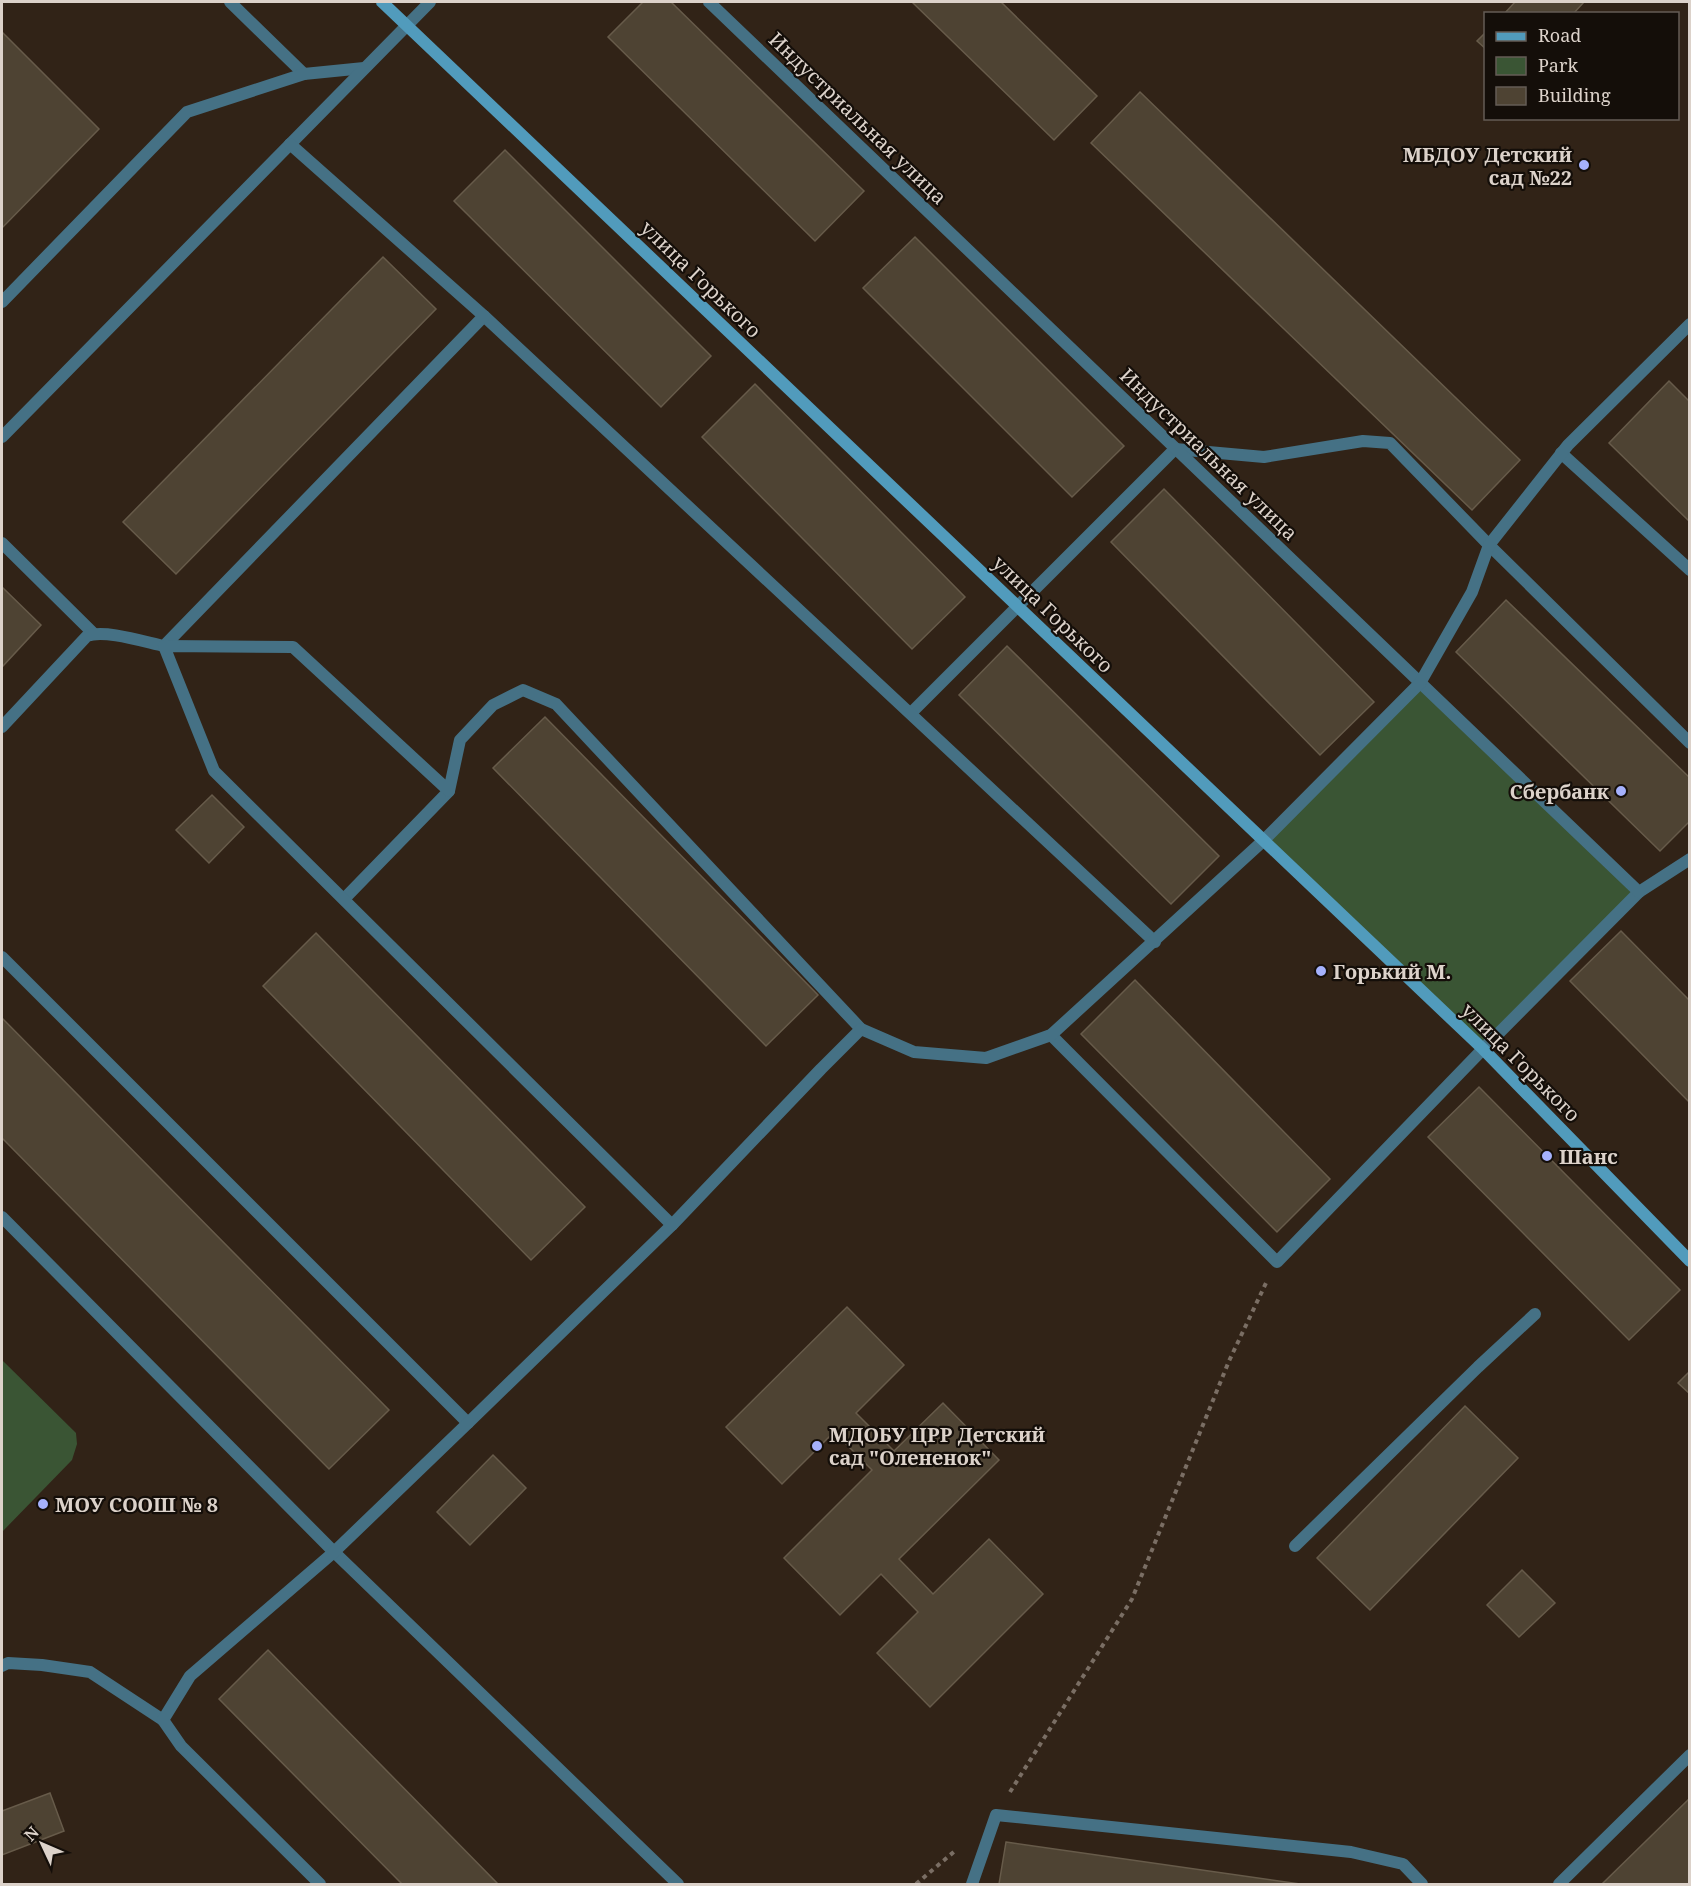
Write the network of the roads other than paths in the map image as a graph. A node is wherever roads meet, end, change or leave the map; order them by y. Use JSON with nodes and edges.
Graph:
{"nodes":[{"id":1,"x":230,"y":2,"type":"edge"},
{"id":2,"x":382,"y":2,"type":"edge"},
{"id":3,"x":430,"y":2,"type":"edge"},
{"id":4,"x":709,"y":2,"type":"edge"},
{"id":5,"x":406,"y":25,"type":"junction"},
{"id":6,"x":364,"y":68,"type":"junction"},
{"id":7,"x":304,"y":74,"type":"junction"},
{"id":8,"x":290,"y":144,"type":"junction"},
{"id":9,"x":2,"y":302,"type":"edge"},
{"id":10,"x":484,"y":316,"type":"junction"},
{"id":11,"x":1687,"y":329,"type":"edge"},
{"id":12,"x":2,"y":436,"type":"edge"},
{"id":13,"x":1175,"y":449,"type":"junction"},
{"id":14,"x":1561,"y":453,"type":"junction"},
{"id":15,"x":2,"y":543,"type":"edge"},
{"id":16,"x":1489,"y":545,"type":"junction"},
{"id":17,"x":1689,"y":570,"type":"edge"},
{"id":18,"x":1018,"y":607,"type":"junction"},
{"id":19,"x":93,"y":633,"type":"junction"},
{"id":20,"x":164,"y":646,"type":"junction"},
{"id":21,"x":1420,"y":683,"type":"junction"},
{"id":22,"x":911,"y":713,"type":"junction"},
{"id":23,"x":2,"y":727,"type":"edge"},
{"id":24,"x":1689,"y":743,"type":"edge"},
{"id":25,"x":448,"y":791,"type":"junction"},
{"id":26,"x":1263,"y":841,"type":"junction"},
{"id":27,"x":1689,"y":859,"type":"edge"},
{"id":28,"x":1639,"y":892,"type":"junction"},
{"id":29,"x":344,"y":899,"type":"junction"},
{"id":30,"x":1155,"y":942,"type":"junction"},
{"id":31,"x":2,"y":957,"type":"edge"},
{"id":32,"x":861,"y":1029,"type":"junction"},
{"id":33,"x":1052,"y":1035,"type":"junction"},
{"id":34,"x":1482,"y":1049,"type":"junction"},
{"id":35,"x":2,"y":1217,"type":"edge"},
{"id":36,"x":672,"y":1226,"type":"junction"},
{"id":37,"x":1689,"y":1261,"type":"edge"},
{"id":38,"x":1535,"y":1314,"type":"dead end"},
{"id":39,"x":468,"y":1423,"type":"junction"},
{"id":40,"x":1295,"y":1546,"type":"dead end"},
{"id":41,"x":334,"y":1552,"type":"junction"},
{"id":42,"x":2,"y":1666,"type":"edge"},
{"id":43,"x":162,"y":1720,"type":"junction"},
{"id":44,"x":1689,"y":1755,"type":"edge"},
{"id":45,"x":320,"y":1884,"type":"edge"},
{"id":46,"x":678,"y":1884,"type":"edge"},
{"id":47,"x":972,"y":1884,"type":"edge"},
{"id":48,"x":1422,"y":1884,"type":"edge"},
{"id":49,"x":1559,"y":1884,"type":"edge"}],
"edges":[{"from":1,"to":7,"type":"street"},
{"from":2,"to":5,"type":"street","name":"улица Горького"},
{"from":3,"to":5,"type":"street"},
{"from":4,"to":13,"type":"street","name":"Индустриальная улица"},
{"from":5,"to":6,"type":"street"},
{"from":5,"to":18,"type":"street","name":"улица Горького"},
{"from":6,"to":7,"type":"street"},
{"from":6,"to":8,"type":"street"},
{"from":7,"to":9,"type":"street"},
{"from":8,"to":10,"type":"street"},
{"from":8,"to":12,"type":"street"},
{"from":10,"to":20,"type":"street"},
{"from":10,"to":22,"type":"street"},
{"from":11,"to":14,"type":"street"},
{"from":13,"to":16,"type":"street"},
{"from":13,"to":18,"type":"street"},
{"from":13,"to":21,"type":"street","name":"Индустриальная улица"},
{"from":14,"to":16,"type":"street"},
{"from":14,"to":17,"type":"street"},
{"from":15,"to":19,"type":"street"},
{"from":16,"to":21,"type":"street"},
{"from":16,"to":24,"type":"street"},
{"from":18,"to":22,"type":"street"},
{"from":18,"to":26,"type":"street","name":"улица Горького"},
{"from":19,"to":20,"type":"street"},
{"from":19,"to":23,"type":"street"},
{"from":20,"to":25,"type":"street"},
{"from":20,"to":29,"type":"street"},
{"from":21,"to":26,"type":"street"},
{"from":21,"to":28,"type":"street","name":"Индустриальная улица"},
{"from":22,"to":30,"type":"street"},
{"from":25,"to":29,"type":"street"},
{"from":25,"to":32,"type":"street"},
{"from":26,"to":30,"type":"street"},
{"from":26,"to":34,"type":"street","name":"улица Горького"},
{"from":27,"to":28,"type":"street"},
{"from":28,"to":34,"type":"street"},
{"from":29,"to":36,"type":"street"},
{"from":30,"to":33,"type":"street"},
{"from":31,"to":39,"type":"street"},
{"from":32,"to":33,"type":"street"},
{"from":32,"to":36,"type":"street"},
{"from":33,"to":34,"type":"street"},
{"from":34,"to":37,"type":"street","name":"улица Горького"},
{"from":35,"to":41,"type":"street"},
{"from":36,"to":39,"type":"street"},
{"from":38,"to":40,"type":"street"},
{"from":39,"to":41,"type":"street"},
{"from":41,"to":43,"type":"street"},
{"from":41,"to":46,"type":"street"},
{"from":42,"to":43,"type":"street"},
{"from":43,"to":45,"type":"street"},
{"from":44,"to":49,"type":"street"},
{"from":47,"to":48,"type":"street"}]}
